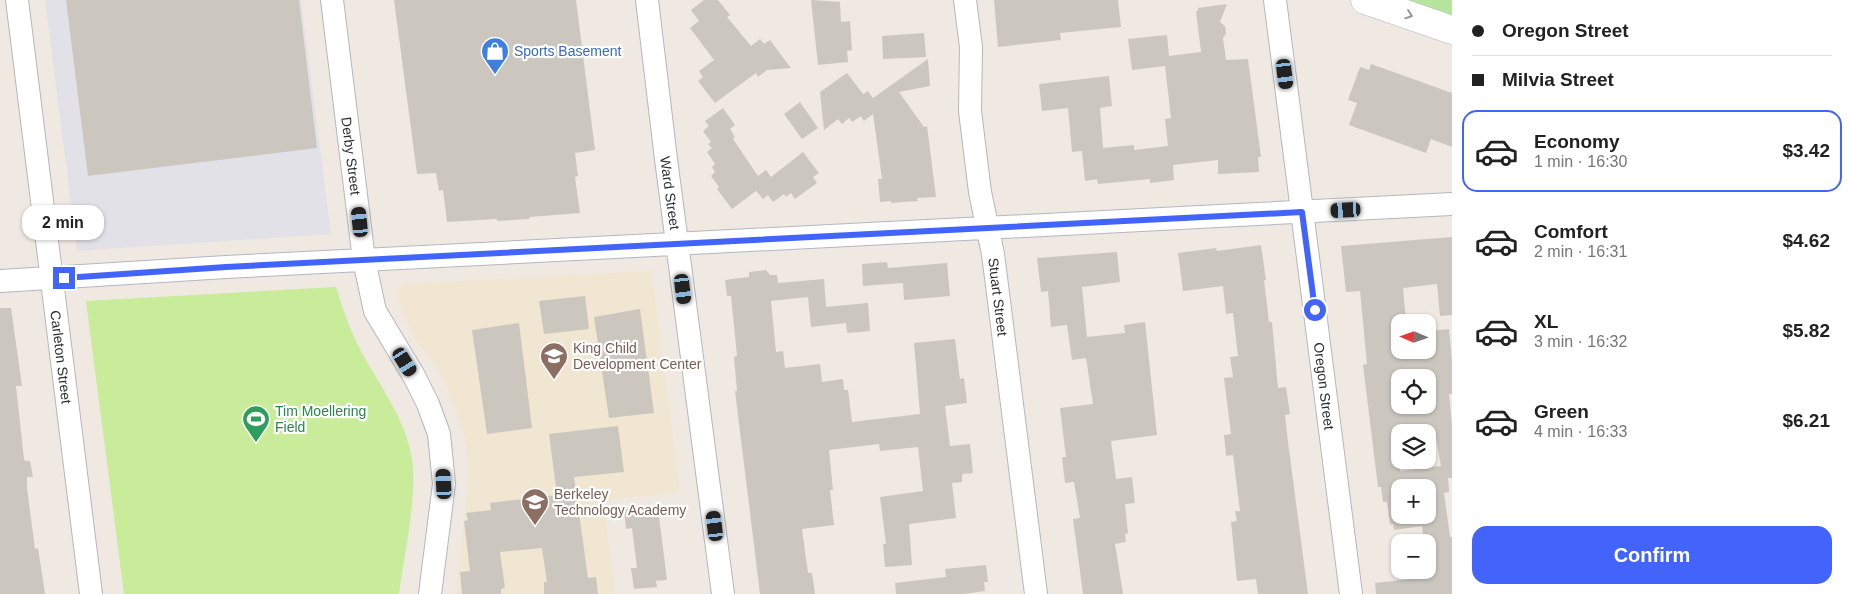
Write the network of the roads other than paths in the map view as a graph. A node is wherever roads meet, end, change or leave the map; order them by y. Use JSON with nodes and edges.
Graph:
{"nodes":[{"id":1,"x":17,"y":0,"type":"edge"},
{"id":2,"x":332,"y":0,"type":"edge"},
{"id":3,"x":647,"y":0,"type":"edge"},
{"id":4,"x":966,"y":0,"type":"edge"},
{"id":5,"x":1275,"y":0,"type":"edge"},
{"id":6,"x":1365,"y":0,"type":"edge"},
{"id":7,"x":1452,"y":30,"type":"edge"},
{"id":8,"x":1452,"y":204,"type":"edge"},
{"id":9,"x":1302,"y":212,"type":"junction"},
{"id":10,"x":988,"y":227,"type":"junction"},
{"id":11,"x":677,"y":245,"type":"junction"},
{"id":12,"x":364,"y":260,"type":"junction"},
{"id":13,"x":51,"y":279,"type":"junction"},
{"id":14,"x":0,"y":281,"type":"edge"},
{"id":15,"x":91,"y":594,"type":"edge"},
{"id":16,"x":430,"y":594,"type":"edge"},
{"id":17,"x":723,"y":594,"type":"edge"},
{"id":18,"x":1036,"y":594,"type":"edge"},
{"id":19,"x":1351,"y":594,"type":"edge"}],
"edges":[{"from":1,"to":13,"type":"street","name":"Carleton Street"},
{"from":2,"to":12,"type":"street","name":"Derby Street"},
{"from":3,"to":11,"type":"street","name":"Ward Street"},
{"from":4,"to":10,"type":"street","name":"Stuart Street"},
{"from":5,"to":9,"type":"street","name":"Oregon Street"},
{"from":6,"to":7,"type":"main road","one_way":true},
{"from":8,"to":9,"type":"street"},
{"from":9,"to":10,"type":"street"},
{"from":9,"to":19,"type":"street","name":"Oregon Street"},
{"from":10,"to":11,"type":"street"},
{"from":10,"to":18,"type":"street","name":"Stuart Street"},
{"from":11,"to":12,"type":"street"},
{"from":11,"to":17,"type":"street","name":"Ward Street"},
{"from":12,"to":13,"type":"street"},
{"from":12,"to":16,"type":"street","name":"Derby Street"},
{"from":13,"to":14,"type":"street"},
{"from":13,"to":15,"type":"street","name":"Carleton Street"}]}
